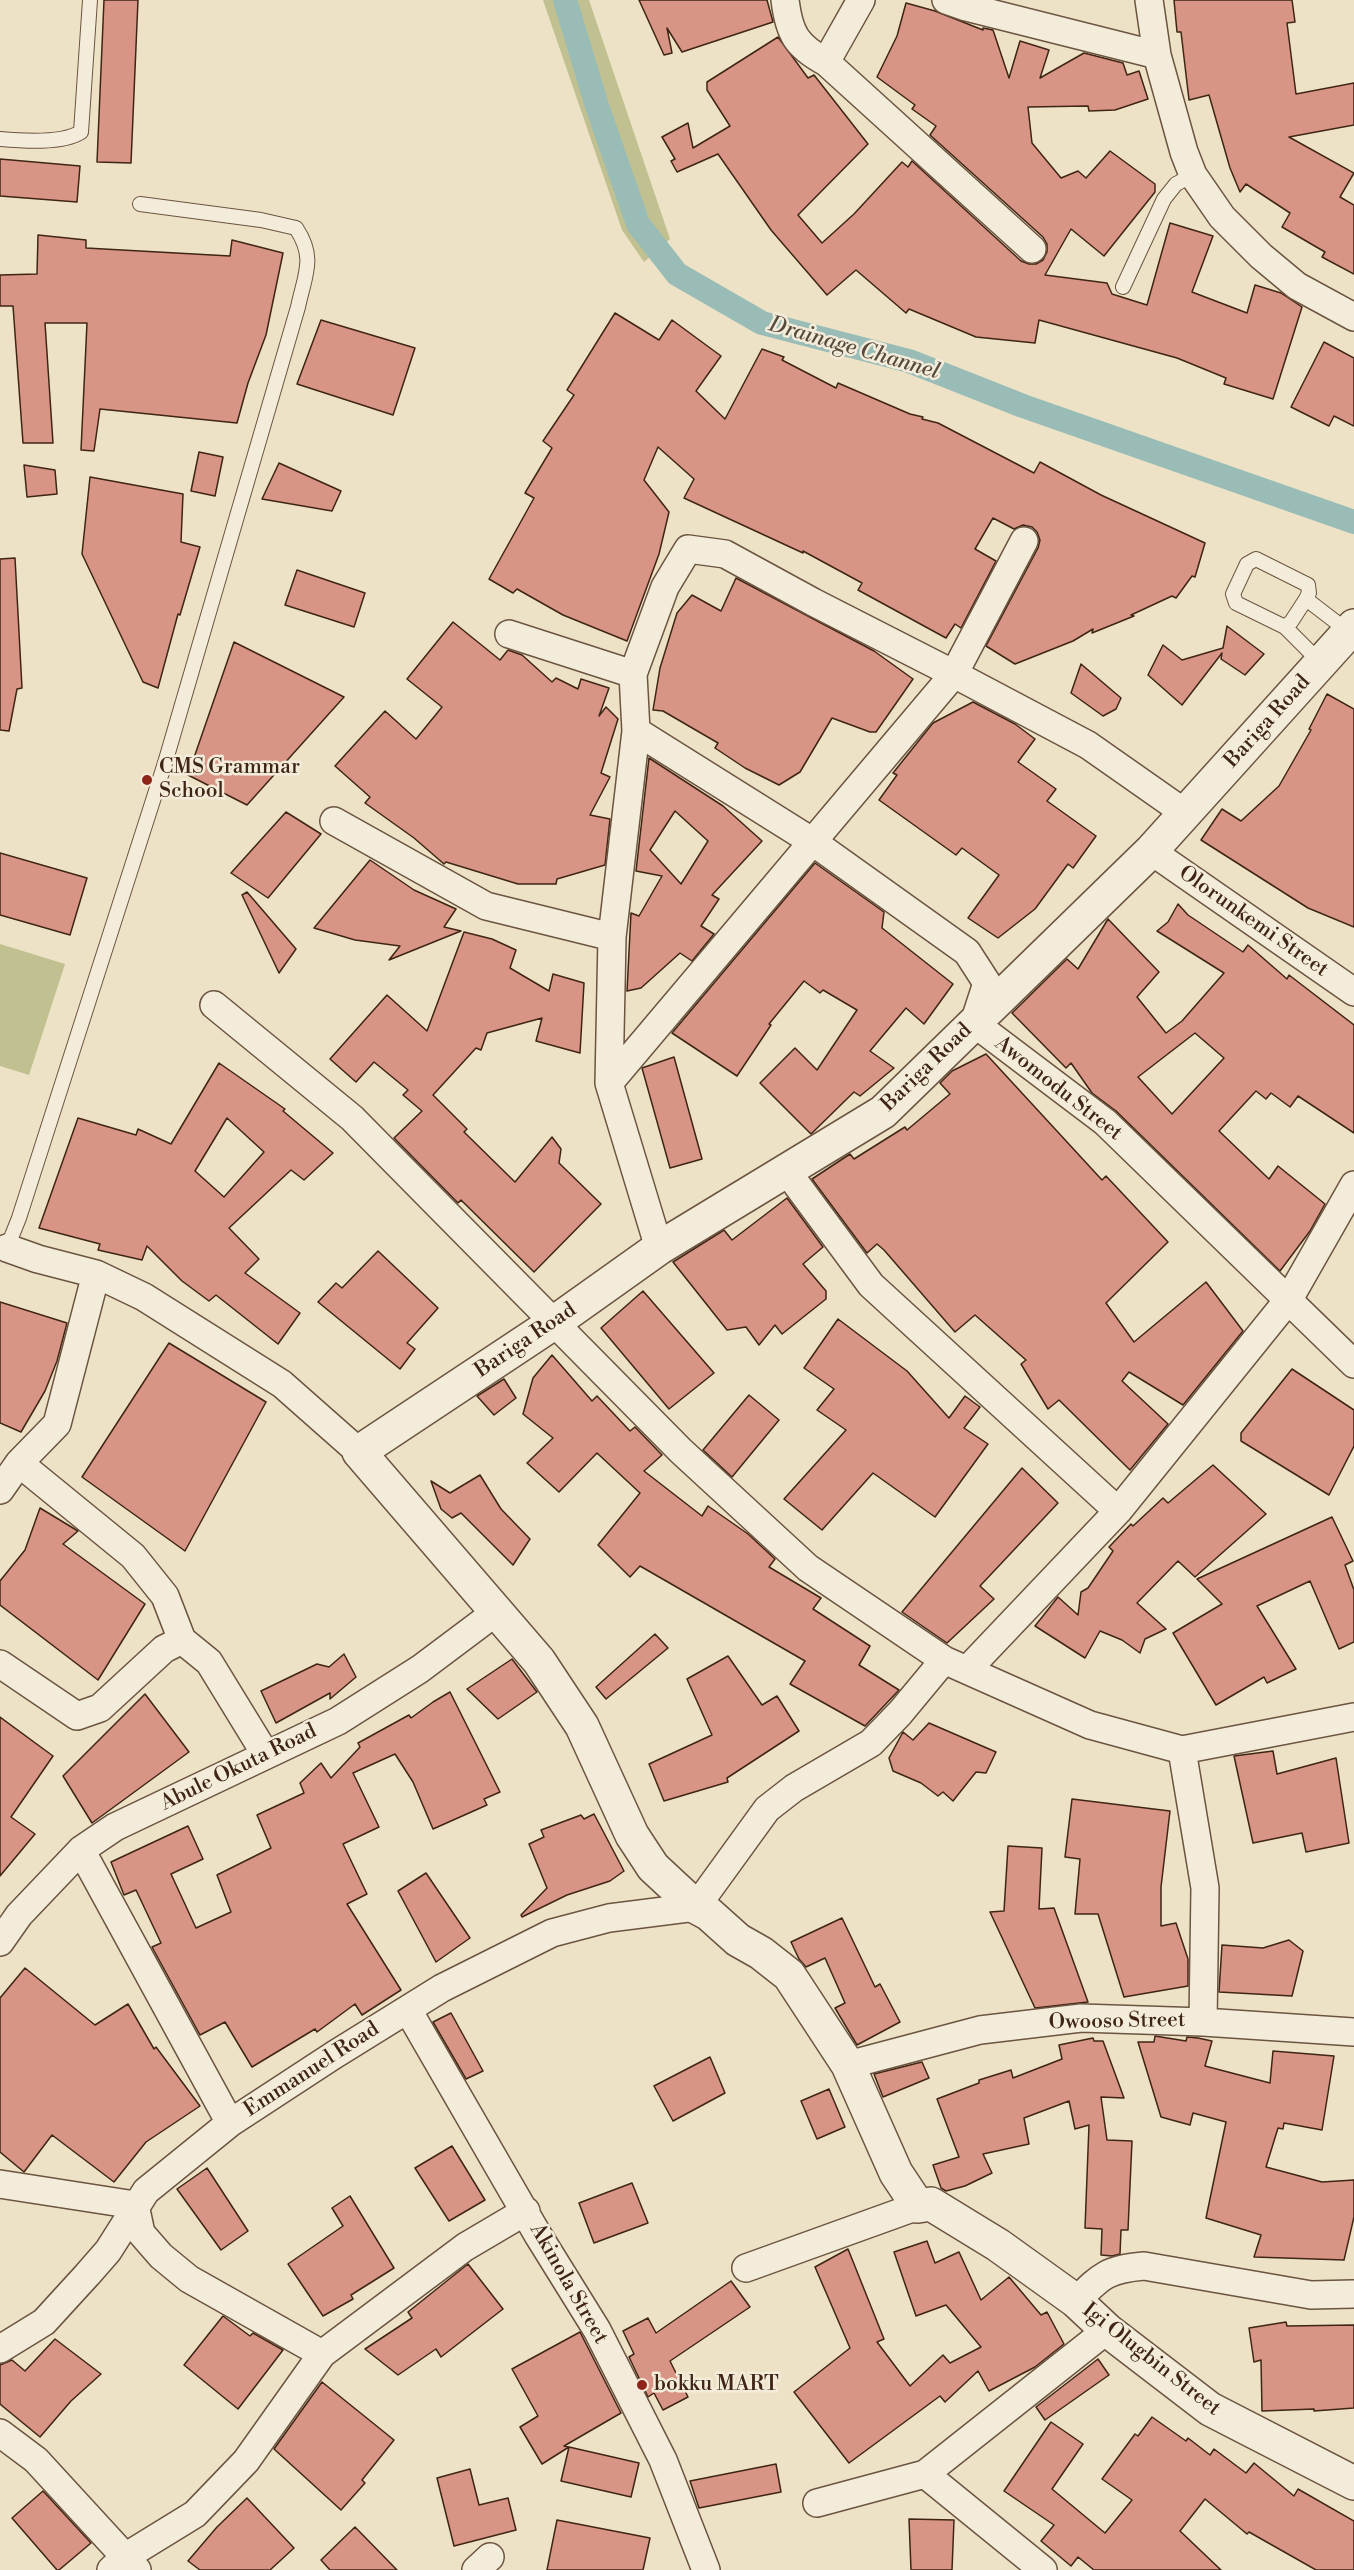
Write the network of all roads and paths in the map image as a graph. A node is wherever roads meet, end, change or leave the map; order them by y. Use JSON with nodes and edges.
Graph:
{"nodes":[{"id":1,"x":90,"y":0,"type":"edge"},
{"id":2,"x":785,"y":0,"type":"edge"},
{"id":3,"x":861,"y":0,"type":"edge"},
{"id":4,"x":946,"y":0,"type":"edge"},
{"id":5,"x":1149,"y":0,"type":"edge"},
{"id":6,"x":1157,"y":55,"type":"junction"},
{"id":7,"x":826,"y":62,"type":"junction"},
{"id":8,"x":0,"y":139,"type":"edge"},
{"id":9,"x":1193,"y":175,"type":"junction"},
{"id":10,"x":141,"y":204,"type":"dead end"},
{"id":11,"x":1032,"y":249,"type":"dead end"},
{"id":12,"x":1123,"y":287,"type":"dead end"},
{"id":13,"x":1354,"y":316,"type":"edge"},
{"id":14,"x":1024,"y":541,"type":"dead end"},
{"id":15,"x":1306,"y":599,"type":"junction"},
{"id":16,"x":1285,"y":627,"type":"junction"},
{"id":17,"x":1351,"y":629,"type":"edge"},
{"id":18,"x":509,"y":634,"type":"dead end"},
{"id":19,"x":1321,"y":663,"type":"junction"},
{"id":20,"x":633,"y":674,"type":"junction"},
{"id":21,"x":954,"y":674,"type":"junction"},
{"id":22,"x":636,"y":731,"type":"junction"},
{"id":23,"x":1185,"y":813,"type":"junction"},
{"id":24,"x":334,"y":821,"type":"dead end"},
{"id":25,"x":813,"y":842,"type":"junction"},
{"id":26,"x":1152,"y":851,"type":"junction"},
{"id":27,"x":612,"y":937,"type":"junction"},
{"id":28,"x":1354,"y":992,"type":"edge"},
{"id":29,"x":214,"y":1005,"type":"dead end"},
{"id":30,"x":974,"y":1023,"type":"junction"},
{"id":31,"x":609,"y":1083,"type":"junction"},
{"id":32,"x":786,"y":1170,"type":"junction"},
{"id":33,"x":1354,"y":1185,"type":"edge"},
{"id":34,"x":4,"y":1247,"type":"edge"},
{"id":35,"x":659,"y":1248,"type":"junction"},
{"id":36,"x":96,"y":1274,"type":"junction"},
{"id":37,"x":1289,"y":1299,"type":"junction"},
{"id":38,"x":555,"y":1322,"type":"junction"},
{"id":39,"x":1354,"y":1364,"type":"edge"},
{"id":40,"x":359,"y":1452,"type":"junction"},
{"id":41,"x":20,"y":1463,"type":"junction"},
{"id":42,"x":0,"y":1490,"type":"edge"},
{"id":43,"x":1118,"y":1511,"type":"junction"},
{"id":44,"x":496,"y":1612,"type":"junction"},
{"id":45,"x":182,"y":1640,"type":"junction"},
{"id":46,"x":0,"y":1664,"type":"edge"},
{"id":47,"x":955,"y":1665,"type":"junction"},
{"id":48,"x":1354,"y":1717,"type":"edge"},
{"id":49,"x":1182,"y":1750,"type":"junction"},
{"id":50,"x":266,"y":1755,"type":"junction"},
{"id":51,"x":81,"y":1850,"type":"junction"},
{"id":52,"x":696,"y":1907,"type":"junction"},
{"id":53,"x":2,"y":1934,"type":"edge"},
{"id":54,"x":408,"y":2010,"type":"junction"},
{"id":55,"x":1203,"y":2022,"type":"junction"},
{"id":56,"x":1354,"y":2032,"type":"edge"},
{"id":57,"x":848,"y":2065,"type":"junction"},
{"id":58,"x":230,"y":2123,"type":"junction"},
{"id":59,"x":0,"y":2184,"type":"edge"},
{"id":60,"x":135,"y":2205,"type":"junction"},
{"id":61,"x":918,"y":2206,"type":"junction"},
{"id":62,"x":526,"y":2211,"type":"junction"},
{"id":63,"x":746,"y":2268,"type":"dead end"},
{"id":64,"x":1354,"y":2294,"type":"edge"},
{"id":65,"x":1076,"y":2301,"type":"junction"},
{"id":66,"x":1107,"y":2330,"type":"junction"},
{"id":67,"x":0,"y":2349,"type":"edge"},
{"id":68,"x":322,"y":2354,"type":"junction"},
{"id":69,"x":0,"y":2433,"type":"edge"},
{"id":70,"x":925,"y":2474,"type":"junction"},
{"id":71,"x":1354,"y":2483,"type":"edge"},
{"id":72,"x":817,"y":2503,"type":"dead end"},
{"id":73,"x":124,"y":2566,"type":"edge"},
{"id":74,"x":706,"y":2570,"type":"edge"},
{"id":75,"x":1043,"y":2570,"type":"edge"}],
"edges":[{"from":1,"to":8,"type":"lane"},
{"from":2,"to":7,"type":"street"},
{"from":3,"to":7,"type":"street"},
{"from":4,"to":6,"type":"street"},
{"from":5,"to":6,"type":"street"},
{"from":6,"to":9,"type":"street"},
{"from":7,"to":11,"type":"street"},
{"from":9,"to":12,"type":"lane"},
{"from":9,"to":13,"type":"street"},
{"from":10,"to":34,"type":"lane"},
{"from":14,"to":21,"type":"street"},
{"from":15,"to":16,"type":"lane"},
{"from":15,"to":16,"type":"lane"},
{"from":15,"to":17,"type":"lane"},
{"from":16,"to":19,"type":"lane"},
{"from":17,"to":19,"type":"street","name":"Bariga Road"},
{"from":18,"to":20,"type":"street"},
{"from":19,"to":23,"type":"street","name":"Bariga Road"},
{"from":20,"to":21,"type":"street"},
{"from":20,"to":22,"type":"street"},
{"from":21,"to":23,"type":"street"},
{"from":21,"to":25,"type":"street"},
{"from":22,"to":25,"type":"street","name":"Awomodu Street"},
{"from":22,"to":27,"type":"street"},
{"from":23,"to":26,"type":"street","name":"Bariga Road"},
{"from":24,"to":27,"type":"street"},
{"from":25,"to":30,"type":"street","name":"Awomodu Street"},
{"from":25,"to":31,"type":"street"},
{"from":26,"to":28,"type":"street","name":"Olorunkemi Street"},
{"from":26,"to":30,"type":"street","name":"Bariga Road"},
{"from":27,"to":31,"type":"street"},
{"from":29,"to":38,"type":"street"},
{"from":30,"to":32,"type":"street","name":"Bariga Road"},
{"from":30,"to":37,"type":"street","name":"Awomodu Street"},
{"from":31,"to":35,"type":"street"},
{"from":32,"to":35,"type":"street","name":"Bariga Road"},
{"from":32,"to":43,"type":"street"},
{"from":33,"to":37,"type":"street"},
{"from":34,"to":36,"type":"street"},
{"from":35,"to":38,"type":"street","name":"Bariga Road"},
{"from":36,"to":40,"type":"street"},
{"from":36,"to":41,"type":"street"},
{"from":37,"to":39,"type":"street","name":"Awomodu Street"},
{"from":37,"to":43,"type":"street"},
{"from":38,"to":40,"type":"street","name":"Bariga Road"},
{"from":38,"to":47,"type":"street"},
{"from":40,"to":44,"type":"street"},
{"from":41,"to":42,"type":"street"},
{"from":41,"to":45,"type":"street"},
{"from":43,"to":47,"type":"street"},
{"from":44,"to":50,"type":"street","name":"Abule Okuta Road"},
{"from":44,"to":52,"type":"street"},
{"from":45,"to":46,"type":"street"},
{"from":45,"to":50,"type":"street"},
{"from":47,"to":49,"type":"street"},
{"from":47,"to":52,"type":"street"},
{"from":48,"to":49,"type":"street"},
{"from":49,"to":55,"type":"street"},
{"from":50,"to":51,"type":"street","name":"Abule Okuta Road"},
{"from":51,"to":53,"type":"street","name":"Abule Okuta Road"},
{"from":51,"to":58,"type":"street"},
{"from":52,"to":54,"type":"street","name":"Emmanuel Road"},
{"from":52,"to":57,"type":"street"},
{"from":54,"to":58,"type":"street","name":"Emmanuel Road"},
{"from":54,"to":62,"type":"street","name":"Akinola Street"},
{"from":55,"to":56,"type":"street","name":"Owooso Street"},
{"from":55,"to":57,"type":"street","name":"Owooso Street"},
{"from":57,"to":61,"type":"street"},
{"from":58,"to":60,"type":"street","name":"Emmanuel Road"},
{"from":59,"to":60,"type":"street"},
{"from":60,"to":67,"type":"street","name":"Emmanuel Road"},
{"from":60,"to":68,"type":"street"},
{"from":61,"to":63,"type":"street"},
{"from":61,"to":65,"type":"street","name":"Igi Olugbin Street"},
{"from":62,"to":68,"type":"street"},
{"from":62,"to":74,"type":"street","name":"Akinola Street"},
{"from":64,"to":65,"type":"street"},
{"from":65,"to":66,"type":"street","name":"Igi Olugbin Street"},
{"from":66,"to":70,"type":"street"},
{"from":66,"to":71,"type":"street","name":"Igi Olugbin Street"},
{"from":68,"to":73,"type":"street"},
{"from":69,"to":73,"type":"street"},
{"from":70,"to":72,"type":"street"},
{"from":70,"to":75,"type":"street"}]}
